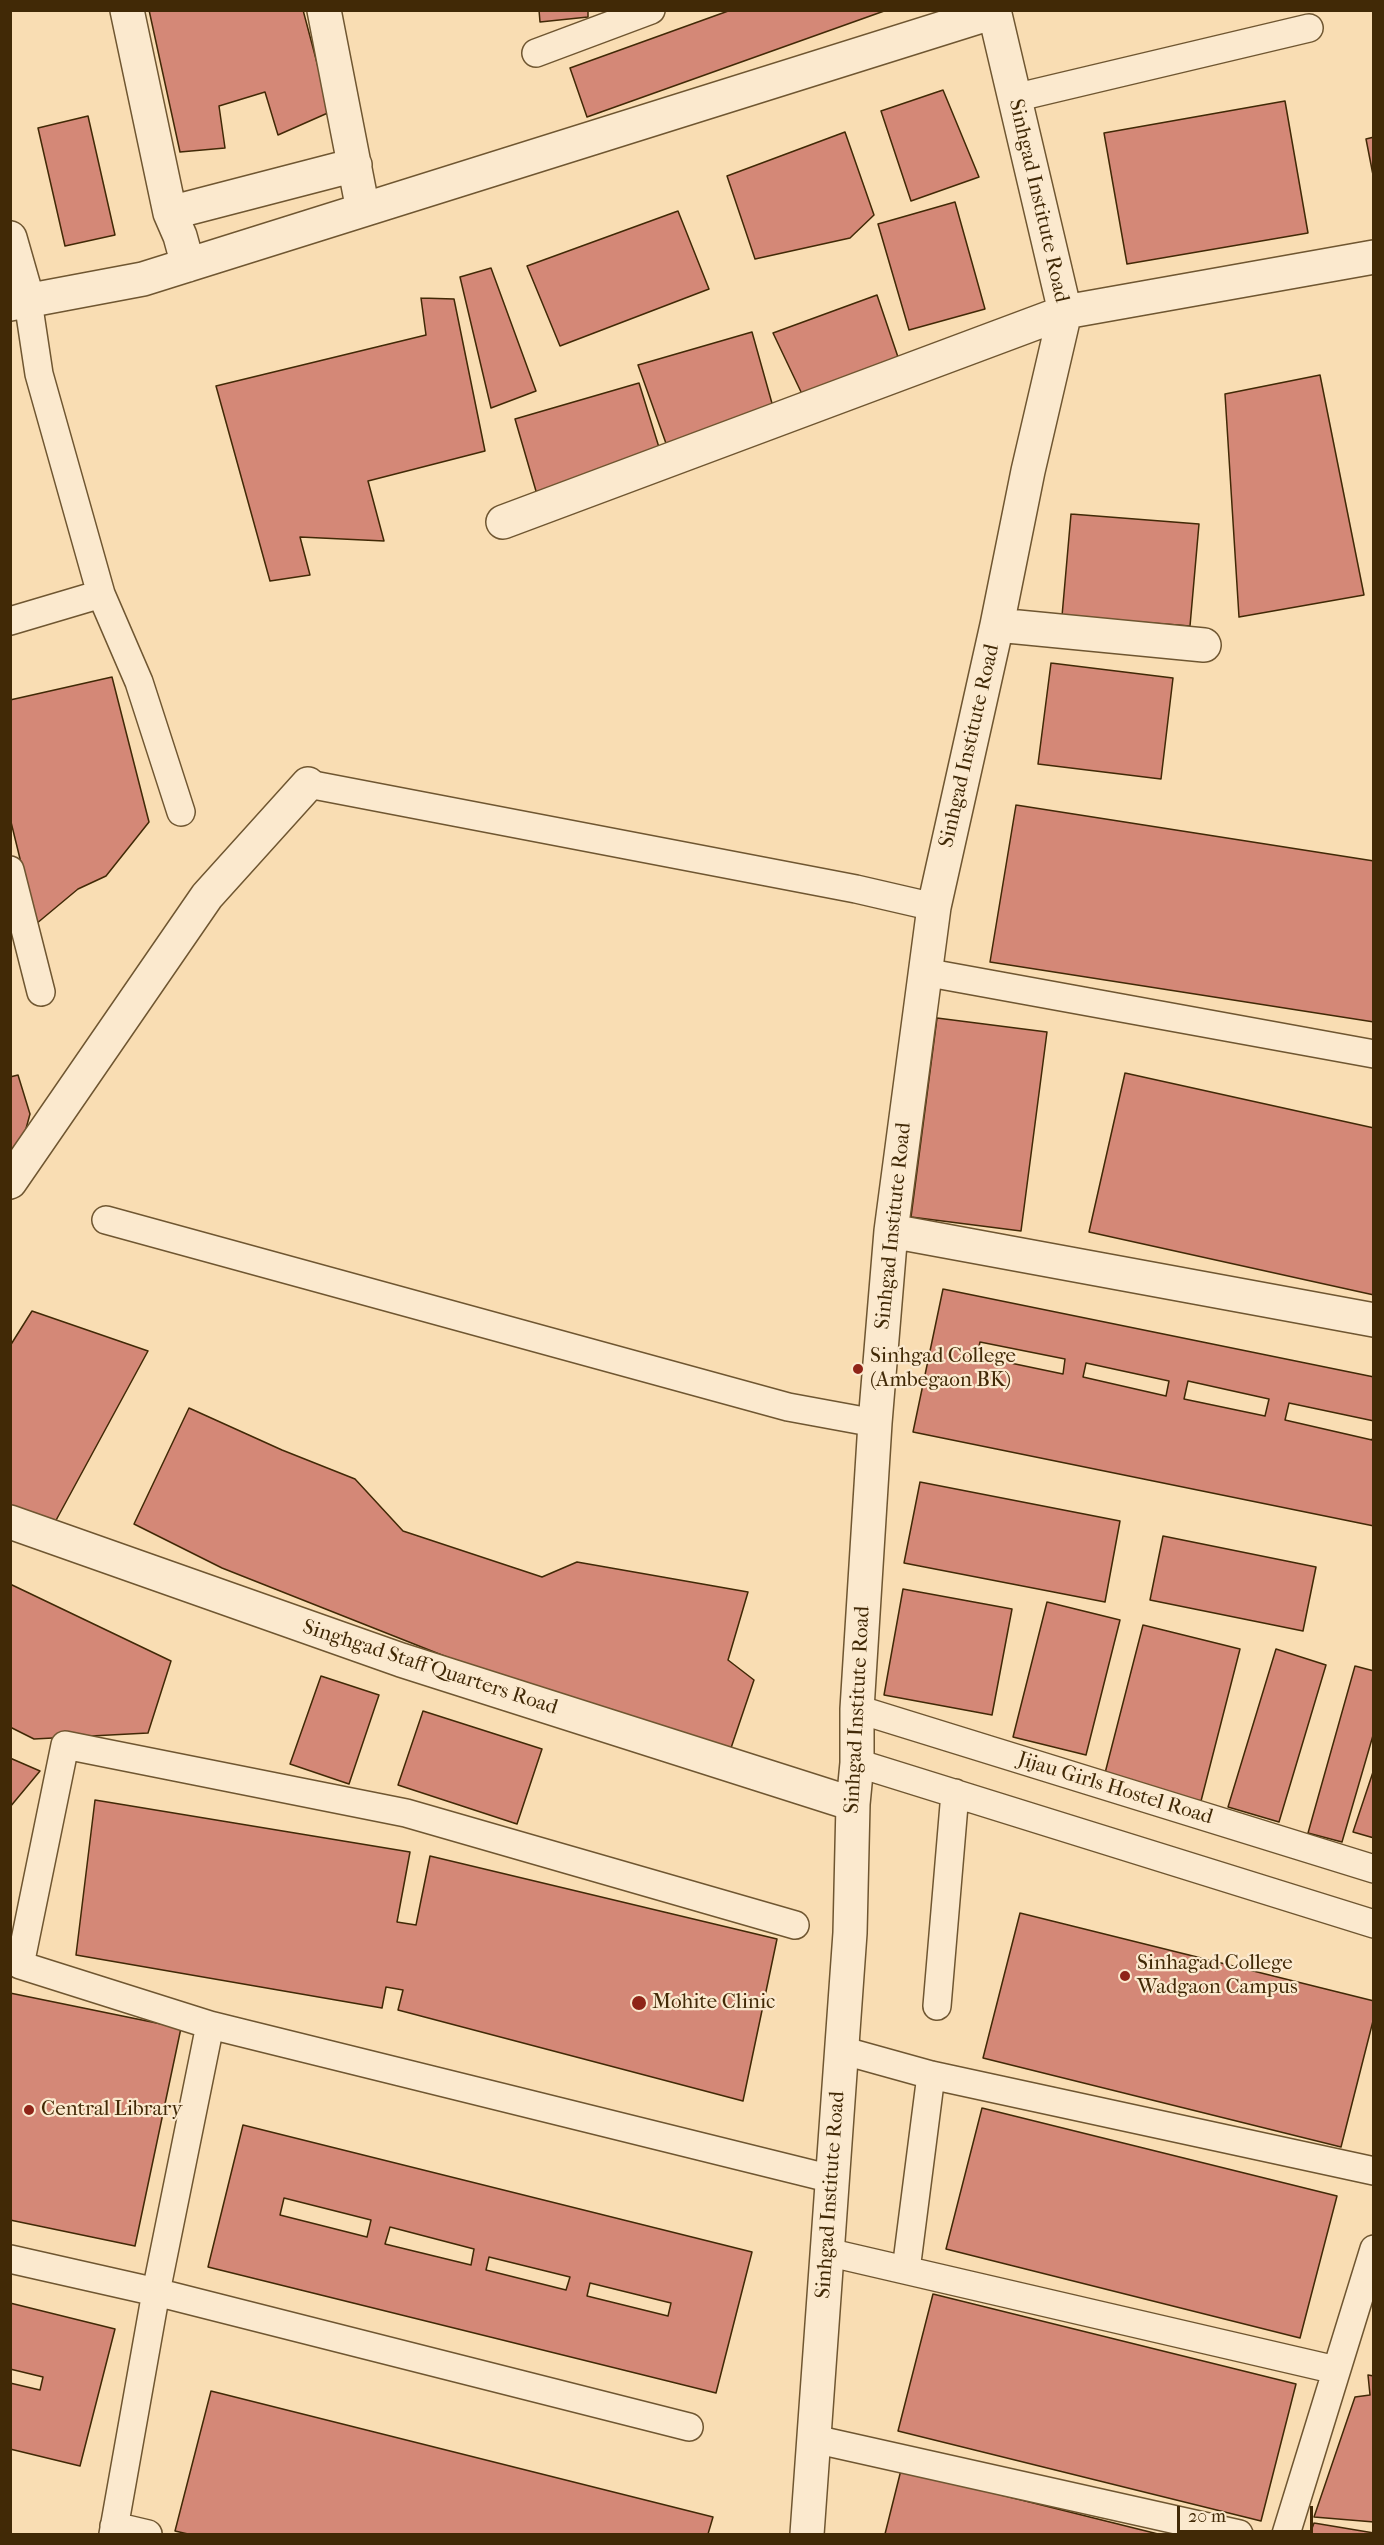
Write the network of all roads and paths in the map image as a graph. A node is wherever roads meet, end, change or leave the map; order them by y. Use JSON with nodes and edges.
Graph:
{"nodes":[{"id":1,"x":127,"y":10,"type":"edge"},
{"id":2,"x":324,"y":10,"type":"edge"},
{"id":3,"x":651,"y":10,"type":"edge"},
{"id":4,"x":994,"y":11,"type":"edge"},
{"id":5,"x":1309,"y":28,"type":"dead end"},
{"id":6,"x":536,"y":53,"type":"dead end"},
{"id":7,"x":1014,"y":98,"type":"junction"},
{"id":8,"x":355,"y":165,"type":"junction"},
{"id":9,"x":261,"y":190,"type":"junction"},
{"id":10,"x":363,"y":210,"type":"junction"},
{"id":11,"x":170,"y":213,"type":"junction"},
{"id":12,"x":10,"y":238,"type":"edge"},
{"id":13,"x":272,"y":239,"type":"junction"},
{"id":14,"x":1374,"y":257,"type":"edge"},
{"id":15,"x":188,"y":266,"type":"junction"},
{"id":16,"x":19,"y":302,"type":"edge"},
{"id":17,"x":1065,"y":312,"type":"junction"},
{"id":18,"x":503,"y":522,"type":"dead end"},
{"id":19,"x":101,"y":594,"type":"junction"},
{"id":20,"x":10,"y":621,"type":"edge"},
{"id":21,"x":997,"y":625,"type":"junction"},
{"id":22,"x":1204,"y":645,"type":"dead end"},
{"id":23,"x":308,"y":784,"type":"joint"},
{"id":24,"x":181,"y":812,"type":"dead end"},
{"id":25,"x":10,"y":870,"type":"edge"},
{"id":26,"x":934,"y":907,"type":"junction"},
{"id":27,"x":924,"y":972,"type":"junction"},
{"id":28,"x":41,"y":992,"type":"dead end"},
{"id":29,"x":1374,"y":1054,"type":"edge"},
{"id":30,"x":10,"y":1182,"type":"edge"},
{"id":31,"x":106,"y":1220,"type":"dead end"},
{"id":32,"x":891,"y":1231,"type":"junction"},
{"id":33,"x":1374,"y":1320,"type":"edge"},
{"id":34,"x":875,"y":1423,"type":"junction"},
{"id":35,"x":10,"y":1522,"type":"edge"},
{"id":36,"x":857,"y":1709,"type":"junction"},
{"id":37,"x":857,"y":1762,"type":"junction"},
{"id":38,"x":955,"y":1793,"type":"junction"},
{"id":39,"x":853,"y":1804,"type":"junction"},
{"id":40,"x":1374,"y":1869,"type":"edge"},
{"id":41,"x":1374,"y":1924,"type":"edge"},
{"id":42,"x":795,"y":1925,"type":"dead end"},
{"id":43,"x":15,"y":1965,"type":"edge"},
{"id":44,"x":937,"y":2006,"type":"dead end"},
{"id":45,"x":210,"y":2025,"type":"junction"},
{"id":46,"x":841,"y":2050,"type":"junction"},
{"id":47,"x":932,"y":2074,"type":"junction"},
{"id":48,"x":1374,"y":2171,"type":"edge"},
{"id":49,"x":832,"y":2179,"type":"junction"},
{"id":50,"x":1374,"y":2249,"type":"edge"},
{"id":51,"x":827,"y":2252,"type":"junction"},
{"id":52,"x":10,"y":2259,"type":"edge"},
{"id":53,"x":906,"y":2270,"type":"junction"},
{"id":54,"x":156,"y":2292,"type":"junction"},
{"id":55,"x":1336,"y":2370,"type":"junction"},
{"id":56,"x":689,"y":2427,"type":"dead end"},
{"id":57,"x":814,"y":2439,"type":"junction"},
{"id":58,"x":114,"y":2530,"type":"edge"},
{"id":59,"x":148,"y":2535,"type":"edge"},
{"id":60,"x":807,"y":2535,"type":"edge"},
{"id":61,"x":1239,"y":2535,"type":"edge"},
{"id":62,"x":1286,"y":2535,"type":"edge"}],
"edges":[{"from":1,"to":11,"type":"street"},
{"from":2,"to":8,"type":"street"},
{"from":3,"to":6,"type":"lane"},
{"from":4,"to":7,"type":"street","name":"Sinhgad Institute Road"},
{"from":4,"to":10,"type":"street"},
{"from":5,"to":7,"type":"lane"},
{"from":7,"to":17,"type":"street","name":"Sinhgad Institute Road"},
{"from":8,"to":9,"type":"street"},
{"from":8,"to":10,"type":"street"},
{"from":9,"to":11,"type":"street"},
{"from":9,"to":13,"type":"street"},
{"from":10,"to":13,"type":"street"},
{"from":11,"to":15,"type":"street"},
{"from":12,"to":16,"type":"street"},
{"from":13,"to":15,"type":"street"},
{"from":14,"to":17,"type":"street"},
{"from":15,"to":16,"type":"street"},
{"from":16,"to":19,"type":"lane"},
{"from":17,"to":18,"type":"street"},
{"from":17,"to":21,"type":"street","name":"Sinhgad Institute Road"},
{"from":19,"to":20,"type":"lane"},
{"from":19,"to":24,"type":"lane"},
{"from":21,"to":22,"type":"street"},
{"from":21,"to":26,"type":"street","name":"Sinhgad Institute Road"},
{"from":23,"to":26,"type":"lane"},
{"from":23,"to":30,"type":"street"},
{"from":25,"to":28,"type":"lane"},
{"from":26,"to":27,"type":"street","name":"Sinhgad Institute Road"},
{"from":27,"to":29,"type":"lane"},
{"from":27,"to":32,"type":"street","name":"Sinhgad Institute Road"},
{"from":31,"to":34,"type":"lane"},
{"from":32,"to":33,"type":"street"},
{"from":32,"to":34,"type":"street","name":"Sinhgad Institute Road"},
{"from":34,"to":36,"type":"street","name":"Sinhgad Institute Road"},
{"from":35,"to":39,"type":"street","name":"Singhgad Staff Quarters Road"},
{"from":36,"to":37,"type":"street","name":"Sinhgad Institute Road"},
{"from":36,"to":40,"type":"lane","name":"Jijau Girls Hostel Road"},
{"from":37,"to":38,"type":"lane"},
{"from":37,"to":39,"type":"street","name":"Sinhgad Institute Road"},
{"from":38,"to":41,"type":"lane"},
{"from":38,"to":44,"type":"lane"},
{"from":39,"to":46,"type":"street","name":"Sinhgad Institute Road"},
{"from":42,"to":43,"type":"lane"},
{"from":43,"to":45,"type":"lane"},
{"from":45,"to":49,"type":"lane"},
{"from":45,"to":54,"type":"lane"},
{"from":46,"to":47,"type":"lane"},
{"from":46,"to":49,"type":"street","name":"Sinhgad Institute Road"},
{"from":47,"to":48,"type":"lane"},
{"from":47,"to":53,"type":"lane"},
{"from":49,"to":51,"type":"street","name":"Sinhgad Institute Road"},
{"from":50,"to":55,"type":"lane"},
{"from":51,"to":53,"type":"lane"},
{"from":51,"to":57,"type":"street","name":"Sinhgad Institute Road"},
{"from":52,"to":54,"type":"lane"},
{"from":53,"to":55,"type":"lane"},
{"from":54,"to":56,"type":"lane"},
{"from":54,"to":58,"type":"lane"},
{"from":55,"to":62,"type":"lane"},
{"from":57,"to":60,"type":"street","name":"Sinhgad Institute Road"},
{"from":57,"to":61,"type":"lane"},
{"from":58,"to":59,"type":"lane"}]}
